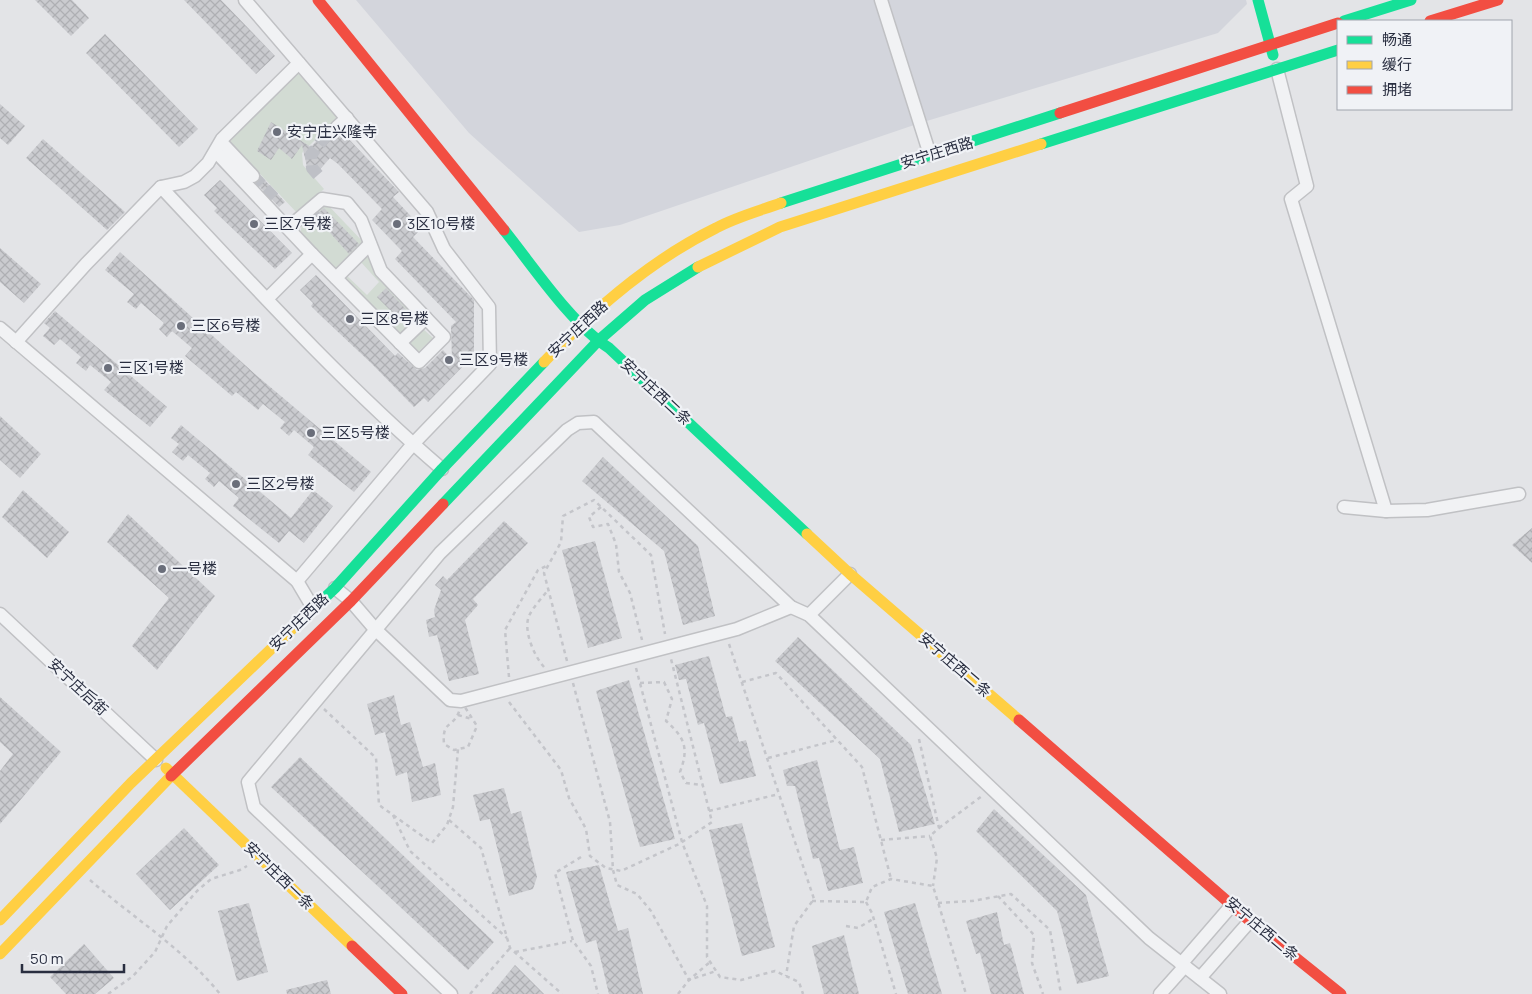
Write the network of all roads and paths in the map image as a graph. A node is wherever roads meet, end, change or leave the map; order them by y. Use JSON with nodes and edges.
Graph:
{"nodes":[{"id":1,"x":245,"y":0,"type":"edge"},
{"id":2,"x":318,"y":0,"type":"edge"},
{"id":3,"x":881,"y":0,"type":"edge"},
{"id":4,"x":1258,"y":0,"type":"edge"},
{"id":5,"x":1411,"y":0,"type":"edge"},
{"id":6,"x":1498,"y":0,"type":"edge"},
{"id":7,"x":1347,"y":20,"type":"edge"},
{"id":8,"x":1433,"y":20,"type":"edge"},
{"id":9,"x":1337,"y":23,"type":"edge"},
{"id":10,"x":1270,"y":45,"type":"junction"},
{"id":11,"x":1337,"y":50,"type":"edge"},
{"id":12,"x":299,"y":62,"type":"junction"},
{"id":13,"x":1277,"y":69,"type":"junction"},
{"id":14,"x":219,"y":147,"type":"junction"},
{"id":15,"x":930,"y":155,"type":"junction"},
{"id":16,"x":253,"y":176,"type":"tunnel mouth"},
{"id":17,"x":161,"y":187,"type":"junction"},
{"id":18,"x":288,"y":228,"type":"junction"},
{"id":19,"x":370,"y":244,"type":"junction"},
{"id":20,"x":312,"y":254,"type":"junction"},
{"id":21,"x":336,"y":278,"type":"junction"},
{"id":22,"x":267,"y":299,"type":"junction"},
{"id":23,"x":426,"y":318,"type":"junction"},
{"id":24,"x":580,"y":324,"type":"junction"},
{"id":25,"x":0,"y":328,"type":"edge"},
{"id":26,"x":596,"y":340,"type":"junction"},
{"id":27,"x":16,"y":342,"type":"junction"},
{"id":28,"x":400,"y":343,"type":"junction"},
{"id":29,"x":413,"y":444,"type":"junction"},
{"id":30,"x":442,"y":469,"type":"junction"},
{"id":31,"x":1519,"y":494,"type":"dead end"},
{"id":32,"x":601,"y":507,"type":"junction"},
{"id":33,"x":1344,"y":508,"type":"dead end"},
{"id":34,"x":1386,"y":511,"type":"junction"},
{"id":35,"x":549,"y":564,"type":"junction"},
{"id":36,"x":850,"y":574,"type":"junction"},
{"id":37,"x":298,"y":580,"type":"junction"},
{"id":38,"x":335,"y":588,"type":"junction"},
{"id":39,"x":548,"y":590,"type":"junction"},
{"id":40,"x":350,"y":601,"type":"junction"},
{"id":41,"x":791,"y":607,"type":"junction"},
{"id":42,"x":313,"y":608,"type":"junction"},
{"id":43,"x":0,"y":614,"type":"edge"},
{"id":44,"x":809,"y":615,"type":"junction"},
{"id":45,"x":375,"y":629,"type":"junction"},
{"id":46,"x":726,"y":632,"type":"junction"},
{"id":47,"x":668,"y":648,"type":"junction"},
{"id":48,"x":639,"y":655,"type":"junction"},
{"id":49,"x":570,"y":673,"type":"junction"},
{"id":50,"x":553,"y":678,"type":"junction"},
{"id":51,"x":742,"y":682,"type":"junction"},
{"id":52,"x":640,"y":683,"type":"junction"},
{"id":53,"x":506,"y":690,"type":"junction"},
{"id":54,"x":315,"y":701,"type":"junction"},
{"id":55,"x":461,"y":701,"type":"junction"},
{"id":56,"x":458,"y":715,"type":"junction"},
{"id":57,"x":914,"y":715,"type":"junction"},
{"id":58,"x":472,"y":719,"type":"junction"},
{"id":59,"x":837,"y":740,"type":"junction"},
{"id":60,"x":458,"y":749,"type":"junction"},
{"id":61,"x":768,"y":758,"type":"junction"},
{"id":62,"x":156,"y":760,"type":"junction"},
{"id":63,"x":173,"y":775,"type":"junction"},
{"id":64,"x":703,"y":785,"type":"junction"},
{"id":65,"x":992,"y":789,"type":"junction"},
{"id":66,"x":780,"y":794,"type":"junction"},
{"id":67,"x":709,"y":811,"type":"junction"},
{"id":68,"x":392,"y":814,"type":"junction"},
{"id":69,"x":449,"y":820,"type":"junction"},
{"id":70,"x":940,"y":828,"type":"junction"},
{"id":71,"x":930,"y":836,"type":"junction"},
{"id":72,"x":881,"y":840,"type":"junction"},
{"id":73,"x":682,"y":842,"type":"junction"},
{"id":74,"x":581,"y":857,"type":"dead end"},
{"id":75,"x":250,"y":862,"type":"dead end"},
{"id":76,"x":79,"y":870,"type":"junction"},
{"id":77,"x":613,"y":870,"type":"junction"},
{"id":78,"x":892,"y":879,"type":"junction"},
{"id":79,"x":933,"y":886,"type":"junction"},
{"id":80,"x":998,"y":896,"type":"junction"},
{"id":81,"x":812,"y":901,"type":"junction"},
{"id":82,"x":866,"y":902,"type":"junction"},
{"id":83,"x":938,"y":903,"type":"junction"},
{"id":84,"x":1232,"y":905,"type":"junction"},
{"id":85,"x":873,"y":918,"type":"junction"},
{"id":86,"x":0,"y":920,"type":"edge"},
{"id":87,"x":1250,"y":921,"type":"junction"},
{"id":88,"x":846,"y":926,"type":"dead end"},
{"id":89,"x":161,"y":938,"type":"junction"},
{"id":90,"x":507,"y":938,"type":"junction"},
{"id":91,"x":573,"y":941,"type":"junction"},
{"id":92,"x":510,"y":948,"type":"junction"},
{"id":93,"x":515,"y":952,"type":"junction"},
{"id":94,"x":0,"y":954,"type":"edge"},
{"id":95,"x":710,"y":962,"type":"junction"},
{"id":96,"x":1183,"y":965,"type":"junction"},
{"id":97,"x":716,"y":971,"type":"junction"},
{"id":98,"x":786,"y":976,"type":"junction"},
{"id":99,"x":1200,"y":978,"type":"junction"},
{"id":100,"x":689,"y":980,"type":"junction"},
{"id":101,"x":108,"y":994,"type":"edge"},
{"id":102,"x":220,"y":994,"type":"edge"},
{"id":103,"x":402,"y":994,"type":"edge"},
{"id":104,"x":451,"y":994,"type":"edge"},
{"id":105,"x":470,"y":994,"type":"edge"},
{"id":106,"x":562,"y":994,"type":"edge"},
{"id":107,"x":598,"y":994,"type":"edge"},
{"id":108,"x":678,"y":994,"type":"edge"},
{"id":109,"x":803,"y":994,"type":"edge"},
{"id":110,"x":896,"y":994,"type":"edge"},
{"id":111,"x":966,"y":994,"type":"edge"},
{"id":112,"x":1043,"y":994,"type":"edge"},
{"id":113,"x":1060,"y":994,"type":"edge"},
{"id":114,"x":1160,"y":994,"type":"edge"},
{"id":115,"x":1220,"y":994,"type":"edge"},
{"id":116,"x":1341,"y":994,"type":"edge"}],
"edges":[{"from":1,"to":12,"type":"street"},
{"from":2,"to":24,"type":"main road","name":"安宁庄西二条"},
{"from":3,"to":15,"type":"street"},
{"from":4,"to":10,"type":"main road"},
{"from":5,"to":7,"type":"main road"},
{"from":6,"to":8,"type":"main road"},
{"from":9,"to":10,"type":"main road","name":"安宁庄西路"},
{"from":10,"to":13,"type":"main road"},
{"from":10,"to":15,"type":"main road","name":"安宁庄西路"},
{"from":11,"to":13,"type":"main road","name":"安宁庄西路"},
{"from":12,"to":14,"type":"street"},
{"from":12,"to":29,"type":"street"},
{"from":13,"to":26,"type":"main road","name":"安宁庄西路"},
{"from":13,"to":34,"type":"street"},
{"from":14,"to":16,"type":"street"},
{"from":14,"to":17,"type":"street"},
{"from":14,"to":18,"type":"street"},
{"from":15,"to":24,"type":"main road","name":"安宁庄西路"},
{"from":17,"to":22,"type":"street"},
{"from":17,"to":27,"type":"street"},
{"from":18,"to":19,"type":"street"},
{"from":18,"to":20,"type":"street"},
{"from":19,"to":21,"type":"street"},
{"from":19,"to":23,"type":"street"},
{"from":20,"to":21,"type":"street"},
{"from":20,"to":22,"type":"street"},
{"from":21,"to":28,"type":"street"},
{"from":22,"to":29,"type":"street"},
{"from":23,"to":28,"type":"street"},
{"from":23,"to":28,"type":"street"},
{"from":24,"to":26,"type":"main road","name":"安宁庄西二条"},
{"from":24,"to":30,"type":"main road","name":"安宁庄西路"},
{"from":25,"to":27,"type":"street"},
{"from":26,"to":36,"type":"main road","name":"安宁庄西二条"},
{"from":26,"to":40,"type":"main road","name":"安宁庄西路"},
{"from":27,"to":37,"type":"street"},
{"from":29,"to":30,"type":"street"},
{"from":29,"to":37,"type":"street"},
{"from":30,"to":38,"type":"main road","name":"安宁庄西路"},
{"from":31,"to":34,"type":"street"},
{"from":32,"to":35,"type":"path"},
{"from":32,"to":47,"type":"path"},
{"from":32,"to":48,"type":"path"},
{"from":33,"to":34,"type":"street"},
{"from":35,"to":39,"type":"path"},
{"from":35,"to":53,"type":"path"},
{"from":36,"to":44,"type":"street"},
{"from":36,"to":84,"type":"main road","name":"安宁庄西二条"},
{"from":37,"to":42,"type":"street"},
{"from":38,"to":40,"type":"street"},
{"from":38,"to":42,"type":"main road","name":"安宁庄西路"},
{"from":39,"to":49,"type":"path"},
{"from":39,"to":50,"type":"path"},
{"from":40,"to":45,"type":"street"},
{"from":40,"to":63,"type":"main road","name":"安宁庄西路"},
{"from":41,"to":44,"type":"street"},
{"from":41,"to":45,"type":"street"},
{"from":41,"to":46,"type":"street"},
{"from":42,"to":62,"type":"main road","name":"安宁庄西路"},
{"from":43,"to":62,"type":"street","name":"安宁庄后街"},
{"from":44,"to":57,"type":"street"},
{"from":45,"to":54,"type":"street"},
{"from":45,"to":55,"type":"street"},
{"from":46,"to":47,"type":"street"},
{"from":46,"to":51,"type":"path"},
{"from":47,"to":48,"type":"street"},
{"from":47,"to":64,"type":"path"},
{"from":48,"to":49,"type":"street"},
{"from":48,"to":52,"type":"path"},
{"from":49,"to":50,"type":"street"},
{"from":49,"to":77,"type":"path"},
{"from":50,"to":53,"type":"street"},
{"from":51,"to":59,"type":"path"},
{"from":51,"to":61,"type":"path"},
{"from":52,"to":64,"type":"path"},
{"from":52,"to":73,"type":"path"},
{"from":53,"to":55,"type":"street"},
{"from":53,"to":77,"type":"path"},
{"from":54,"to":68,"type":"path"},
{"from":54,"to":104,"type":"street"},
{"from":55,"to":56,"type":"path"},
{"from":55,"to":58,"type":"path"},
{"from":56,"to":58,"type":"path"},
{"from":56,"to":60,"type":"path"},
{"from":57,"to":65,"type":"street"},
{"from":57,"to":70,"type":"path"},
{"from":58,"to":60,"type":"path"},
{"from":59,"to":61,"type":"path"},
{"from":59,"to":72,"type":"path"},
{"from":60,"to":69,"type":"path"},
{"from":61,"to":66,"type":"path"},
{"from":62,"to":63,"type":"main road","name":"安宁庄西一条"},
{"from":62,"to":86,"type":"main road","name":"安宁庄西路"},
{"from":63,"to":76,"type":"main road","name":"安宁庄西路"},
{"from":63,"to":103,"type":"main road","name":"安宁庄西一条"},
{"from":64,"to":67,"type":"path"},
{"from":65,"to":70,"type":"path"},
{"from":65,"to":96,"type":"street"},
{"from":66,"to":67,"type":"path"},
{"from":66,"to":81,"type":"path"},
{"from":67,"to":73,"type":"path"},
{"from":68,"to":69,"type":"path"},
{"from":68,"to":90,"type":"path"},
{"from":69,"to":90,"type":"path"},
{"from":70,"to":71,"type":"path"},
{"from":71,"to":72,"type":"path"},
{"from":71,"to":79,"type":"path"},
{"from":72,"to":78,"type":"path"},
{"from":73,"to":77,"type":"path"},
{"from":73,"to":95,"type":"path"},
{"from":74,"to":91,"type":"path"},
{"from":75,"to":89,"type":"path"},
{"from":76,"to":89,"type":"path"},
{"from":76,"to":94,"type":"main road","name":"安宁庄西路"},
{"from":77,"to":100,"type":"path"},
{"from":78,"to":79,"type":"path"},
{"from":78,"to":82,"type":"path"},
{"from":79,"to":83,"type":"path"},
{"from":80,"to":83,"type":"path"},
{"from":80,"to":112,"type":"path"},
{"from":80,"to":113,"type":"path"},
{"from":81,"to":82,"type":"path"},
{"from":81,"to":98,"type":"path"},
{"from":82,"to":85,"type":"path"},
{"from":83,"to":111,"type":"path"},
{"from":84,"to":87,"type":"main road","name":"安宁庄西二条"},
{"from":84,"to":96,"type":"street"},
{"from":85,"to":88,"type":"path"},
{"from":85,"to":110,"type":"path"},
{"from":87,"to":99,"type":"street"},
{"from":87,"to":116,"type":"main road","name":"安宁庄西二条"},
{"from":89,"to":101,"type":"path"},
{"from":89,"to":102,"type":"path"},
{"from":90,"to":92,"type":"path"},
{"from":91,"to":93,"type":"path"},
{"from":91,"to":107,"type":"path"},
{"from":92,"to":93,"type":"path"},
{"from":92,"to":105,"type":"path"},
{"from":93,"to":106,"type":"path"},
{"from":95,"to":97,"type":"path"},
{"from":95,"to":100,"type":"path"},
{"from":96,"to":99,"type":"street"},
{"from":96,"to":114,"type":"street"},
{"from":97,"to":98,"type":"path"},
{"from":97,"to":100,"type":"path"},
{"from":98,"to":109,"type":"path"},
{"from":99,"to":115,"type":"street"},
{"from":100,"to":108,"type":"path"}]}
